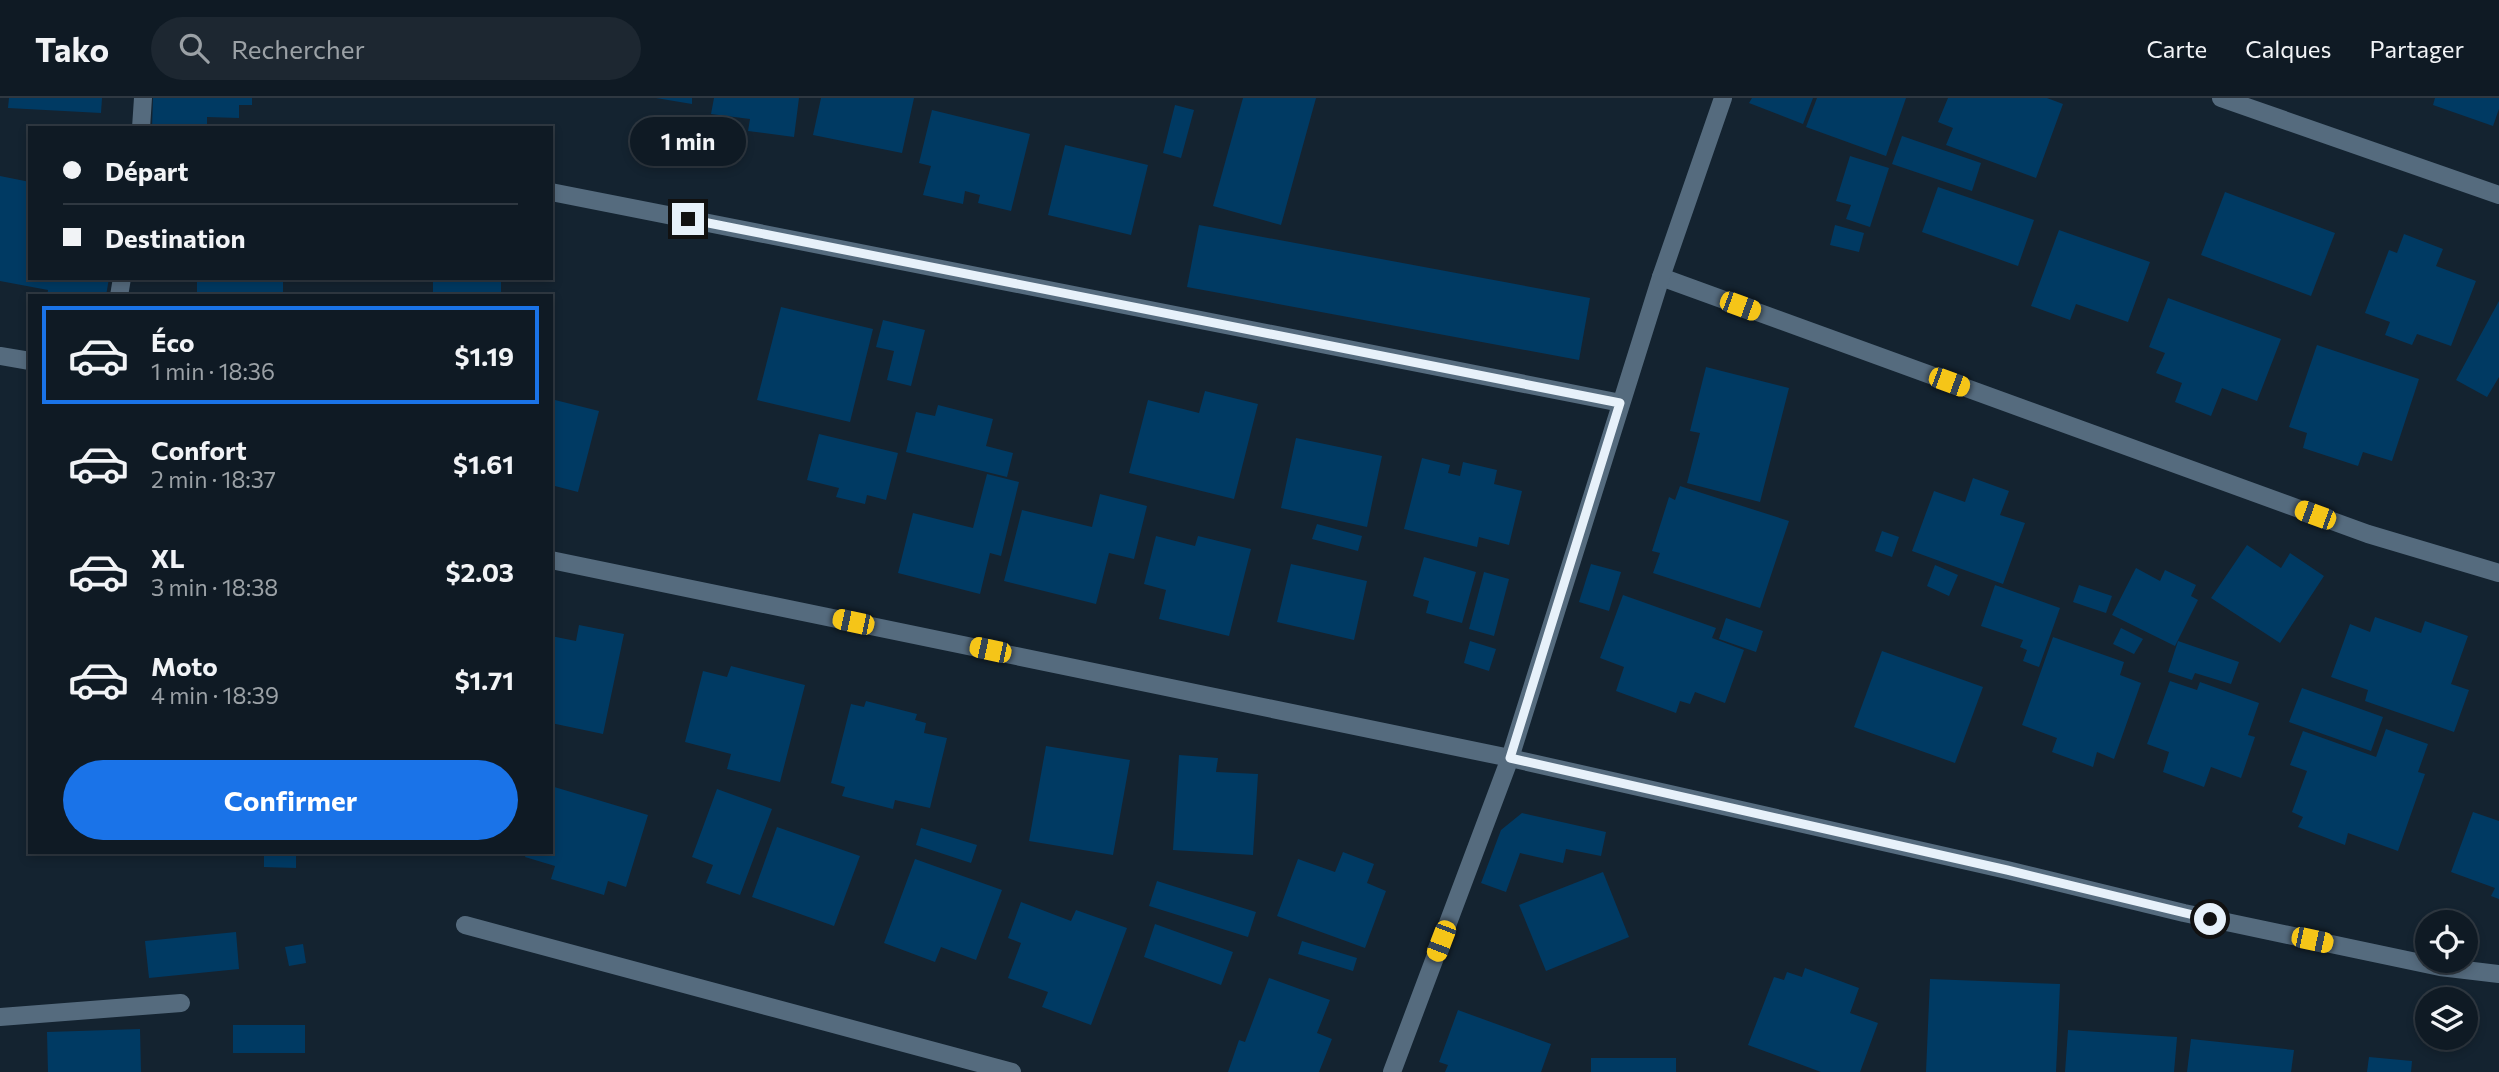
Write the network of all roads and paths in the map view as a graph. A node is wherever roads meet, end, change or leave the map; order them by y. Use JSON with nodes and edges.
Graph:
{"nodes":[{"id":1,"x":143,"y":98,"type":"edge"},
{"id":2,"x":1723,"y":98,"type":"edge"},
{"id":3,"x":2221,"y":98,"type":"edge"},
{"id":4,"x":141,"y":126,"type":"edge"},
{"id":5,"x":553,"y":192,"type":"edge"},
{"id":6,"x":2499,"y":195,"type":"edge"},
{"id":7,"x":1661,"y":277,"type":"junction"},
{"id":8,"x":0,"y":356,"type":"edge"},
{"id":9,"x":28,"y":361,"type":"edge"},
{"id":10,"x":1620,"y":403,"type":"junction"},
{"id":11,"x":553,"y":560,"type":"edge"},
{"id":12,"x":2499,"y":573,"type":"edge"},
{"id":13,"x":1510,"y":758,"type":"junction"},
{"id":14,"x":465,"y":925,"type":"dead end"},
{"id":15,"x":2499,"y":974,"type":"edge"},
{"id":16,"x":181,"y":1003,"type":"dead end"},
{"id":17,"x":0,"y":1017,"type":"edge"},
{"id":18,"x":1012,"y":1072,"type":"edge"},
{"id":19,"x":1392,"y":1072,"type":"edge"}],
"edges":[{"from":1,"to":4,"type":"street"},
{"from":2,"to":7,"type":"street"},
{"from":3,"to":6,"type":"street"},
{"from":5,"to":10,"type":"street"},
{"from":7,"to":10,"type":"street"},
{"from":7,"to":12,"type":"street"},
{"from":8,"to":9,"type":"street"},
{"from":10,"to":13,"type":"street"},
{"from":11,"to":13,"type":"street"},
{"from":13,"to":15,"type":"street"},
{"from":13,"to":19,"type":"street"},
{"from":14,"to":18,"type":"street"},
{"from":16,"to":17,"type":"street"}]}
